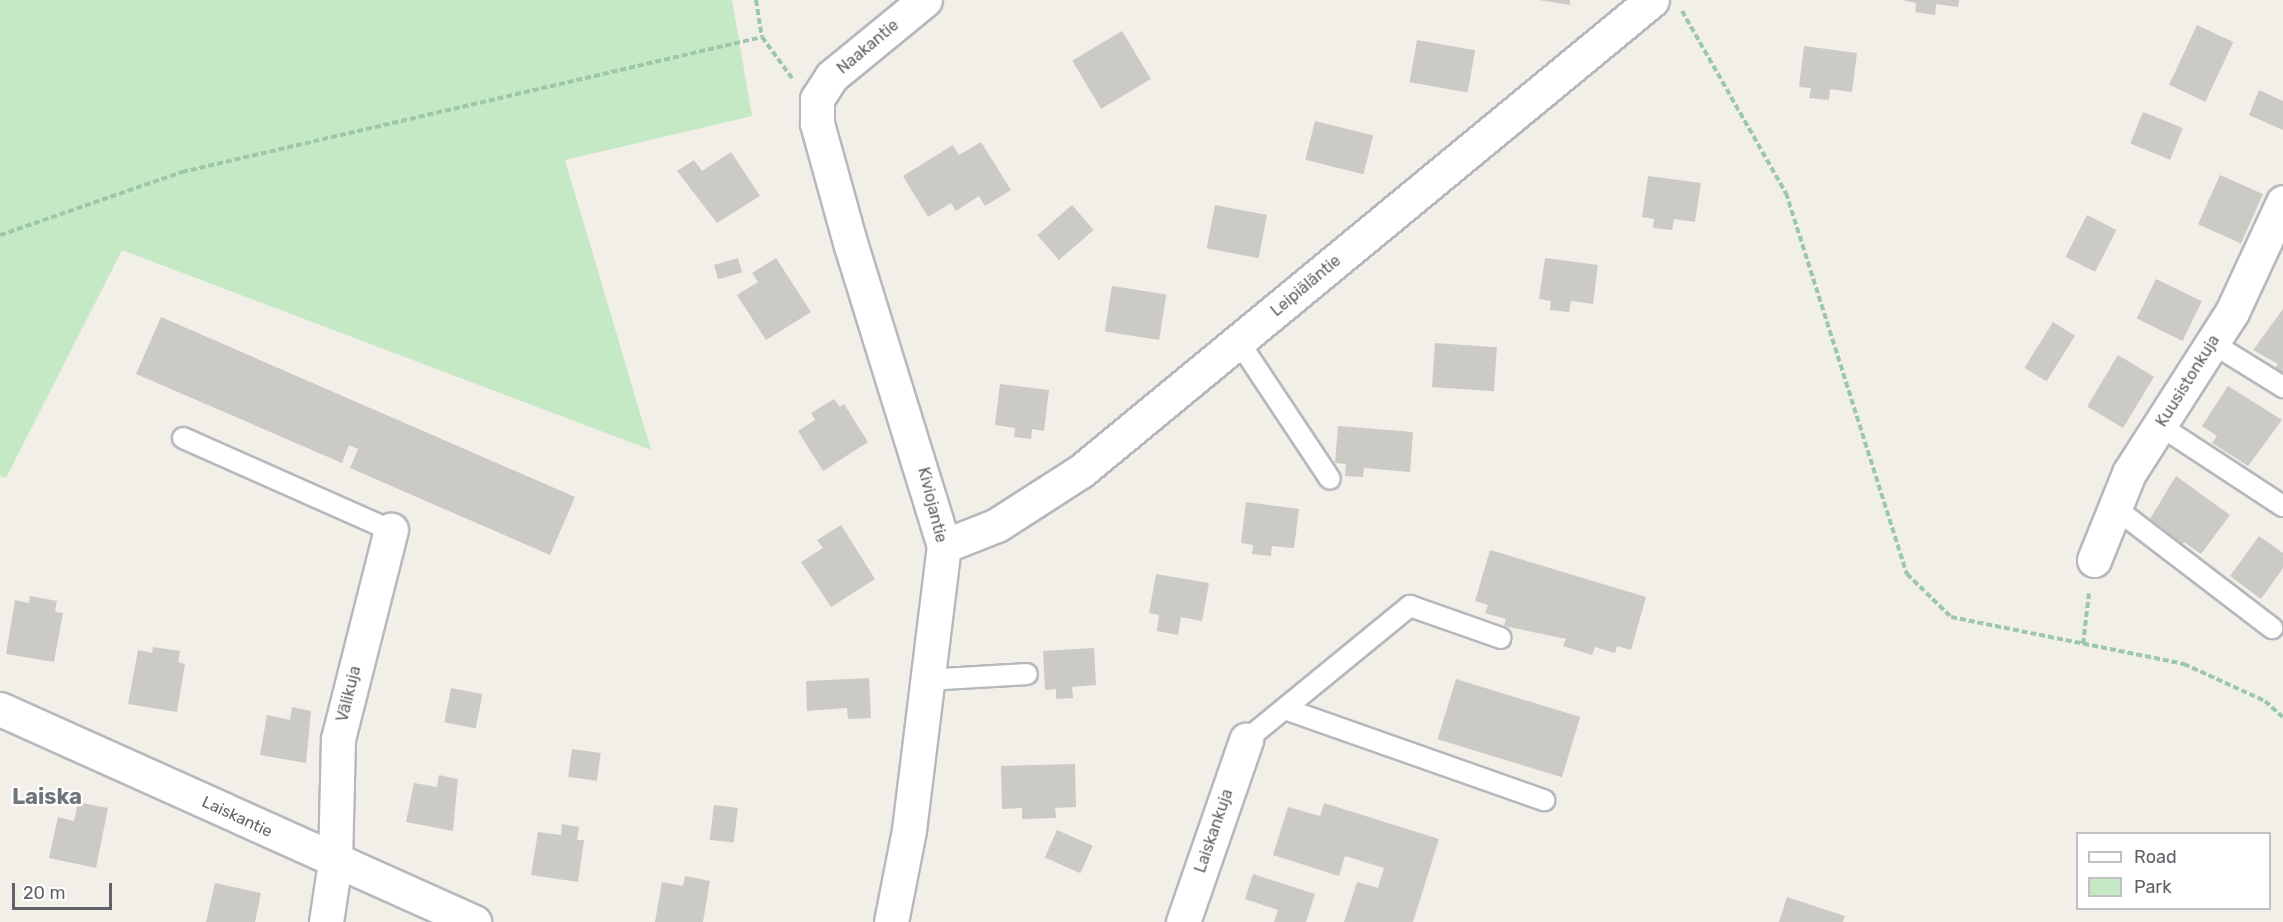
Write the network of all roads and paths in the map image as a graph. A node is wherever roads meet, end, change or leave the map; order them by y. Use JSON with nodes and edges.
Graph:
{"nodes":[{"id":1,"x":756,"y":0,"type":"edge"},
{"id":2,"x":925,"y":0,"type":"edge"},
{"id":3,"x":1652,"y":0,"type":"edge"},
{"id":4,"x":1676,"y":0,"type":"edge"},
{"id":5,"x":762,"y":37,"type":"junction"},
{"id":6,"x":817,"y":99,"type":"junction"},
{"id":7,"x":2283,"y":202,"type":"edge"},
{"id":8,"x":0,"y":236,"type":"edge"},
{"id":9,"x":1239,"y":342,"type":"junction"},
{"id":10,"x":2212,"y":343,"type":"junction"},
{"id":11,"x":2283,"y":387,"type":"edge"},
{"id":12,"x":2159,"y":425,"type":"junction"},
{"id":13,"x":183,"y":438,"type":"dead end"},
{"id":14,"x":1329,"y":479,"type":"dead end"},
{"id":15,"x":2283,"y":506,"type":"edge"},
{"id":16,"x":2115,"y":508,"type":"junction"},
{"id":17,"x":391,"y":530,"type":"joint"},
{"id":18,"x":944,"y":546,"type":"junction"},
{"id":19,"x":2094,"y":560,"type":"joint"},
{"id":20,"x":2272,"y":628,"type":"dead end"},
{"id":21,"x":1502,"y":638,"type":"dead end"},
{"id":22,"x":2083,"y":644,"type":"junction"},
{"id":23,"x":1026,"y":674,"type":"dead end"},
{"id":24,"x":927,"y":680,"type":"junction"},
{"id":25,"x":0,"y":709,"type":"edge"},
{"id":26,"x":1285,"y":709,"type":"junction"},
{"id":27,"x":2283,"y":717,"type":"edge"},
{"id":28,"x":1246,"y":740,"type":"joint"},
{"id":29,"x":1544,"y":800,"type":"dead end"},
{"id":30,"x":335,"y":862,"type":"junction"},
{"id":31,"x":326,"y":922,"type":"edge"},
{"id":32,"x":474,"y":922,"type":"edge"},
{"id":33,"x":891,"y":922,"type":"edge"},
{"id":34,"x":1183,"y":922,"type":"edge"}],
"edges":[{"from":1,"to":5,"type":"path"},
{"from":2,"to":6,"type":"street","name":"Naakantie"},
{"from":3,"to":9,"type":"street","name":"Leipiäläntie"},
{"from":4,"to":22,"type":"path"},
{"from":5,"to":6,"type":"path"},
{"from":5,"to":8,"type":"path"},
{"from":6,"to":18,"type":"street","name":"Kiviojantie"},
{"from":7,"to":10,"type":"street","name":"Kuusistonkuja"},
{"from":9,"to":14,"type":"lane"},
{"from":9,"to":18,"type":"street","name":"Leipiäläntie"},
{"from":10,"to":11,"type":"lane"},
{"from":10,"to":12,"type":"street","name":"Kuusistonkuja"},
{"from":12,"to":15,"type":"lane"},
{"from":12,"to":16,"type":"street","name":"Kuusistonkuja"},
{"from":13,"to":17,"type":"lane"},
{"from":16,"to":19,"type":"street","name":"Kuusistonkuja"},
{"from":16,"to":20,"type":"lane"},
{"from":17,"to":30,"type":"street","name":"Välikuja"},
{"from":18,"to":24,"type":"street","name":"Kiviojantie"},
{"from":19,"to":22,"type":"path"},
{"from":21,"to":26,"type":"lane"},
{"from":22,"to":27,"type":"path"},
{"from":23,"to":24,"type":"lane"},
{"from":24,"to":33,"type":"street","name":"Kiviojantie"},
{"from":25,"to":30,"type":"street","name":"Laiskantie"},
{"from":26,"to":28,"type":"lane"},
{"from":26,"to":29,"type":"lane"},
{"from":28,"to":34,"type":"street","name":"Laiskankuja"},
{"from":30,"to":31,"type":"street","name":"Välikuja"},
{"from":30,"to":32,"type":"street","name":"Laiskantie"}]}
